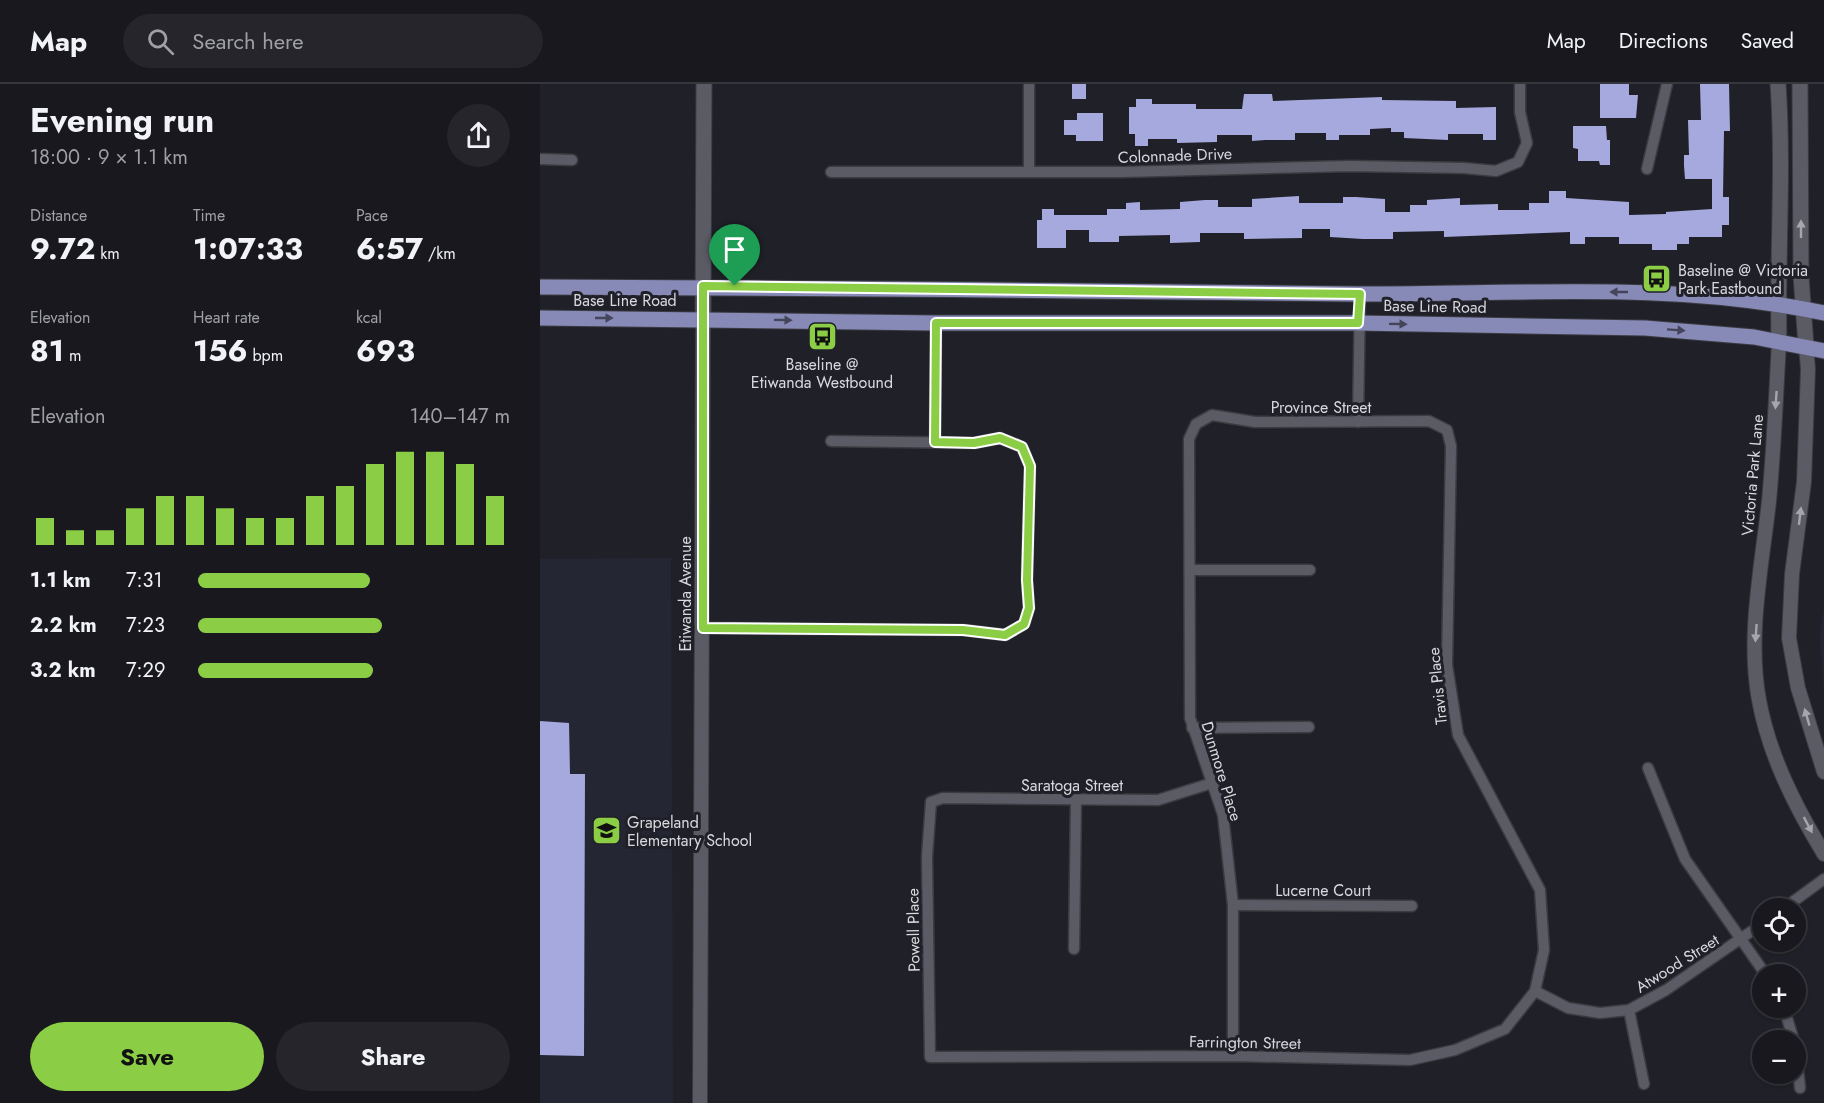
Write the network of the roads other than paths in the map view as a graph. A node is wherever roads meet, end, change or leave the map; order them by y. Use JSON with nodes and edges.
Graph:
{"nodes":[{"id":1,"x":704,"y":84,"type":"edge"},
{"id":2,"x":1029,"y":84,"type":"edge"},
{"id":3,"x":1520,"y":84,"type":"edge"},
{"id":4,"x":1667,"y":84,"type":"edge"},
{"id":5,"x":1778,"y":84,"type":"edge"},
{"id":6,"x":1800,"y":84,"type":"edge"},
{"id":7,"x":540,"y":159,"type":"edge"},
{"id":8,"x":572,"y":159,"type":"dead end"},
{"id":9,"x":1647,"y":169,"type":"dead end"},
{"id":10,"x":831,"y":171,"type":"dead end"},
{"id":11,"x":1029,"y":172,"type":"junction"},
{"id":12,"x":703,"y":286,"type":"junction"},
{"id":13,"x":540,"y":287,"type":"edge"},
{"id":14,"x":1360,"y":294,"type":"junction"},
{"id":15,"x":1778,"y":304,"type":"junction"},
{"id":16,"x":1803,"y":309,"type":"junction"},
{"id":17,"x":1824,"y":314,"type":"edge"},
{"id":18,"x":540,"y":318,"type":"edge"},
{"id":19,"x":703,"y":319,"type":"junction"},
{"id":20,"x":936,"y":323,"type":"junction"},
{"id":21,"x":1358,"y":323,"type":"junction"},
{"id":22,"x":1779,"y":342,"type":"junction"},
{"id":23,"x":1806,"y":346,"type":"junction"},
{"id":24,"x":1824,"y":351,"type":"edge"},
{"id":25,"x":1358,"y":422,"type":"junction"},
{"id":26,"x":1196,"y":424,"type":"joint"},
{"id":27,"x":1447,"y":430,"type":"joint"},
{"id":28,"x":831,"y":441,"type":"dead end"},
{"id":29,"x":935,"y":442,"type":"junction"},
{"id":30,"x":1191,"y":570,"type":"junction"},
{"id":31,"x":1310,"y":570,"type":"dead end"},
{"id":32,"x":703,"y":628,"type":"junction"},
{"id":33,"x":1309,"y":727,"type":"dead end"},
{"id":34,"x":1192,"y":728,"type":"junction"},
{"id":35,"x":1648,"y":768,"type":"dead end"},
{"id":36,"x":1824,"y":772,"type":"edge"},
{"id":37,"x":1212,"y":783,"type":"junction"},
{"id":38,"x":1076,"y":800,"type":"junction"},
{"id":39,"x":931,"y":802,"type":"joint"},
{"id":40,"x":1824,"y":854,"type":"edge"},
{"id":41,"x":1824,"y":879,"type":"edge"},
{"id":42,"x":1799,"y":898,"type":"edge"},
{"id":43,"x":1233,"y":905,"type":"junction"},
{"id":44,"x":1412,"y":906,"type":"dead end"},
{"id":45,"x":1752,"y":932,"type":"edge"},
{"id":46,"x":1742,"y":940,"type":"junction"},
{"id":47,"x":1074,"y":950,"type":"dead end"},
{"id":48,"x":1758,"y":964,"type":"edge"},
{"id":49,"x":1535,"y":991,"type":"junction"},
{"id":50,"x":1629,"y":1010,"type":"junction"},
{"id":51,"x":1233,"y":1056,"type":"junction"},
{"id":52,"x":930,"y":1058,"type":"joint"},
{"id":53,"x":1644,"y":1084,"type":"dead end"},
{"id":54,"x":1800,"y":1084,"type":"edge"},
{"id":55,"x":1800,"y":1088,"type":"dead end"},
{"id":56,"x":700,"y":1103,"type":"edge"}],
"edges":[{"from":1,"to":12,"type":"main road","name":"Etiwanda Avenue"},
{"from":2,"to":11,"type":"street"},
{"from":3,"to":11,"type":"street","name":"Colonnade Drive"},
{"from":4,"to":9,"type":"street"},
{"from":5,"to":15,"type":"main road","name":"Victoria Park Lane"},
{"from":16,"to":6,"type":"main road","one_way":true},
{"from":7,"to":8,"type":"street"},
{"from":10,"to":11,"type":"street","name":"Colonnade Drive"},
{"from":12,"to":13,"type":"main road","name":"Base Line Road"},
{"from":12,"to":14,"type":"main road","name":"Base Line Road"},
{"from":12,"to":19,"type":"main road","name":"Etiwanda Avenue"},
{"from":15,"to":14,"type":"main road","name":"Base Line Road","one_way":true},
{"from":14,"to":21,"type":"street"},
{"from":15,"to":16,"type":"main road","name":"Base Line Road"},
{"from":15,"to":22,"type":"main road","name":"Victoria Park Lane"},
{"from":16,"to":17,"type":"main road","name":"Base Line Road"},
{"from":16,"to":23,"type":"main road"},
{"from":18,"to":19,"type":"main road","name":"Base Line Road","one_way":true},
{"from":19,"to":20,"type":"main road","name":"Base Line Road","one_way":true},
{"from":19,"to":32,"type":"street","name":"Etiwanda Avenue"},
{"from":20,"to":21,"type":"main road","name":"Base Line Road"},
{"from":20,"to":29,"type":"street"},
{"from":21,"to":22,"type":"main road","name":"Base Line Road","one_way":true},
{"from":21,"to":25,"type":"street"},
{"from":22,"to":23,"type":"main road","name":"Base Line Road"},
{"from":22,"to":40,"type":"street","name":"Victoria Park Lane","one_way":true},
{"from":23,"to":24,"type":"main road","name":"Base Line Road"},
{"from":36,"to":23,"type":"street","one_way":true},
{"from":25,"to":26,"type":"street","name":"Province Street"},
{"from":25,"to":27,"type":"street","name":"Province Street"},
{"from":26,"to":30,"type":"street","name":"Dunmore Place"},
{"from":27,"to":49,"type":"street","name":"Travis Place"},
{"from":28,"to":29,"type":"street"},
{"from":29,"to":32,"type":"street"},
{"from":30,"to":31,"type":"street"},
{"from":30,"to":34,"type":"street","name":"Dunmore Place"},
{"from":32,"to":56,"type":"street","name":"Etiwanda Avenue"},
{"from":33,"to":34,"type":"street"},
{"from":34,"to":37,"type":"street","name":"Dunmore Place"},
{"from":35,"to":46,"type":"street"},
{"from":37,"to":38,"type":"street","name":"Saratoga Street"},
{"from":37,"to":43,"type":"street","name":"Dunmore Place"},
{"from":38,"to":39,"type":"street","name":"Saratoga Street"},
{"from":38,"to":47,"type":"street"},
{"from":39,"to":52,"type":"street","name":"Powell Place"},
{"from":41,"to":42,"type":"street"},
{"from":43,"to":44,"type":"street","name":"Lucerne Court"},
{"from":43,"to":51,"type":"street","name":"Dunmore Place"},
{"from":45,"to":46,"type":"street","name":"Atwood Street"},
{"from":46,"to":48,"type":"street"},
{"from":46,"to":50,"type":"street","name":"Atwood Street"},
{"from":49,"to":50,"type":"street","name":"Atwood Street"},
{"from":49,"to":51,"type":"street","name":"Farrington Street"},
{"from":50,"to":53,"type":"street"},
{"from":51,"to":52,"type":"street","name":"Farrington Street"},
{"from":54,"to":55,"type":"street"}]}
